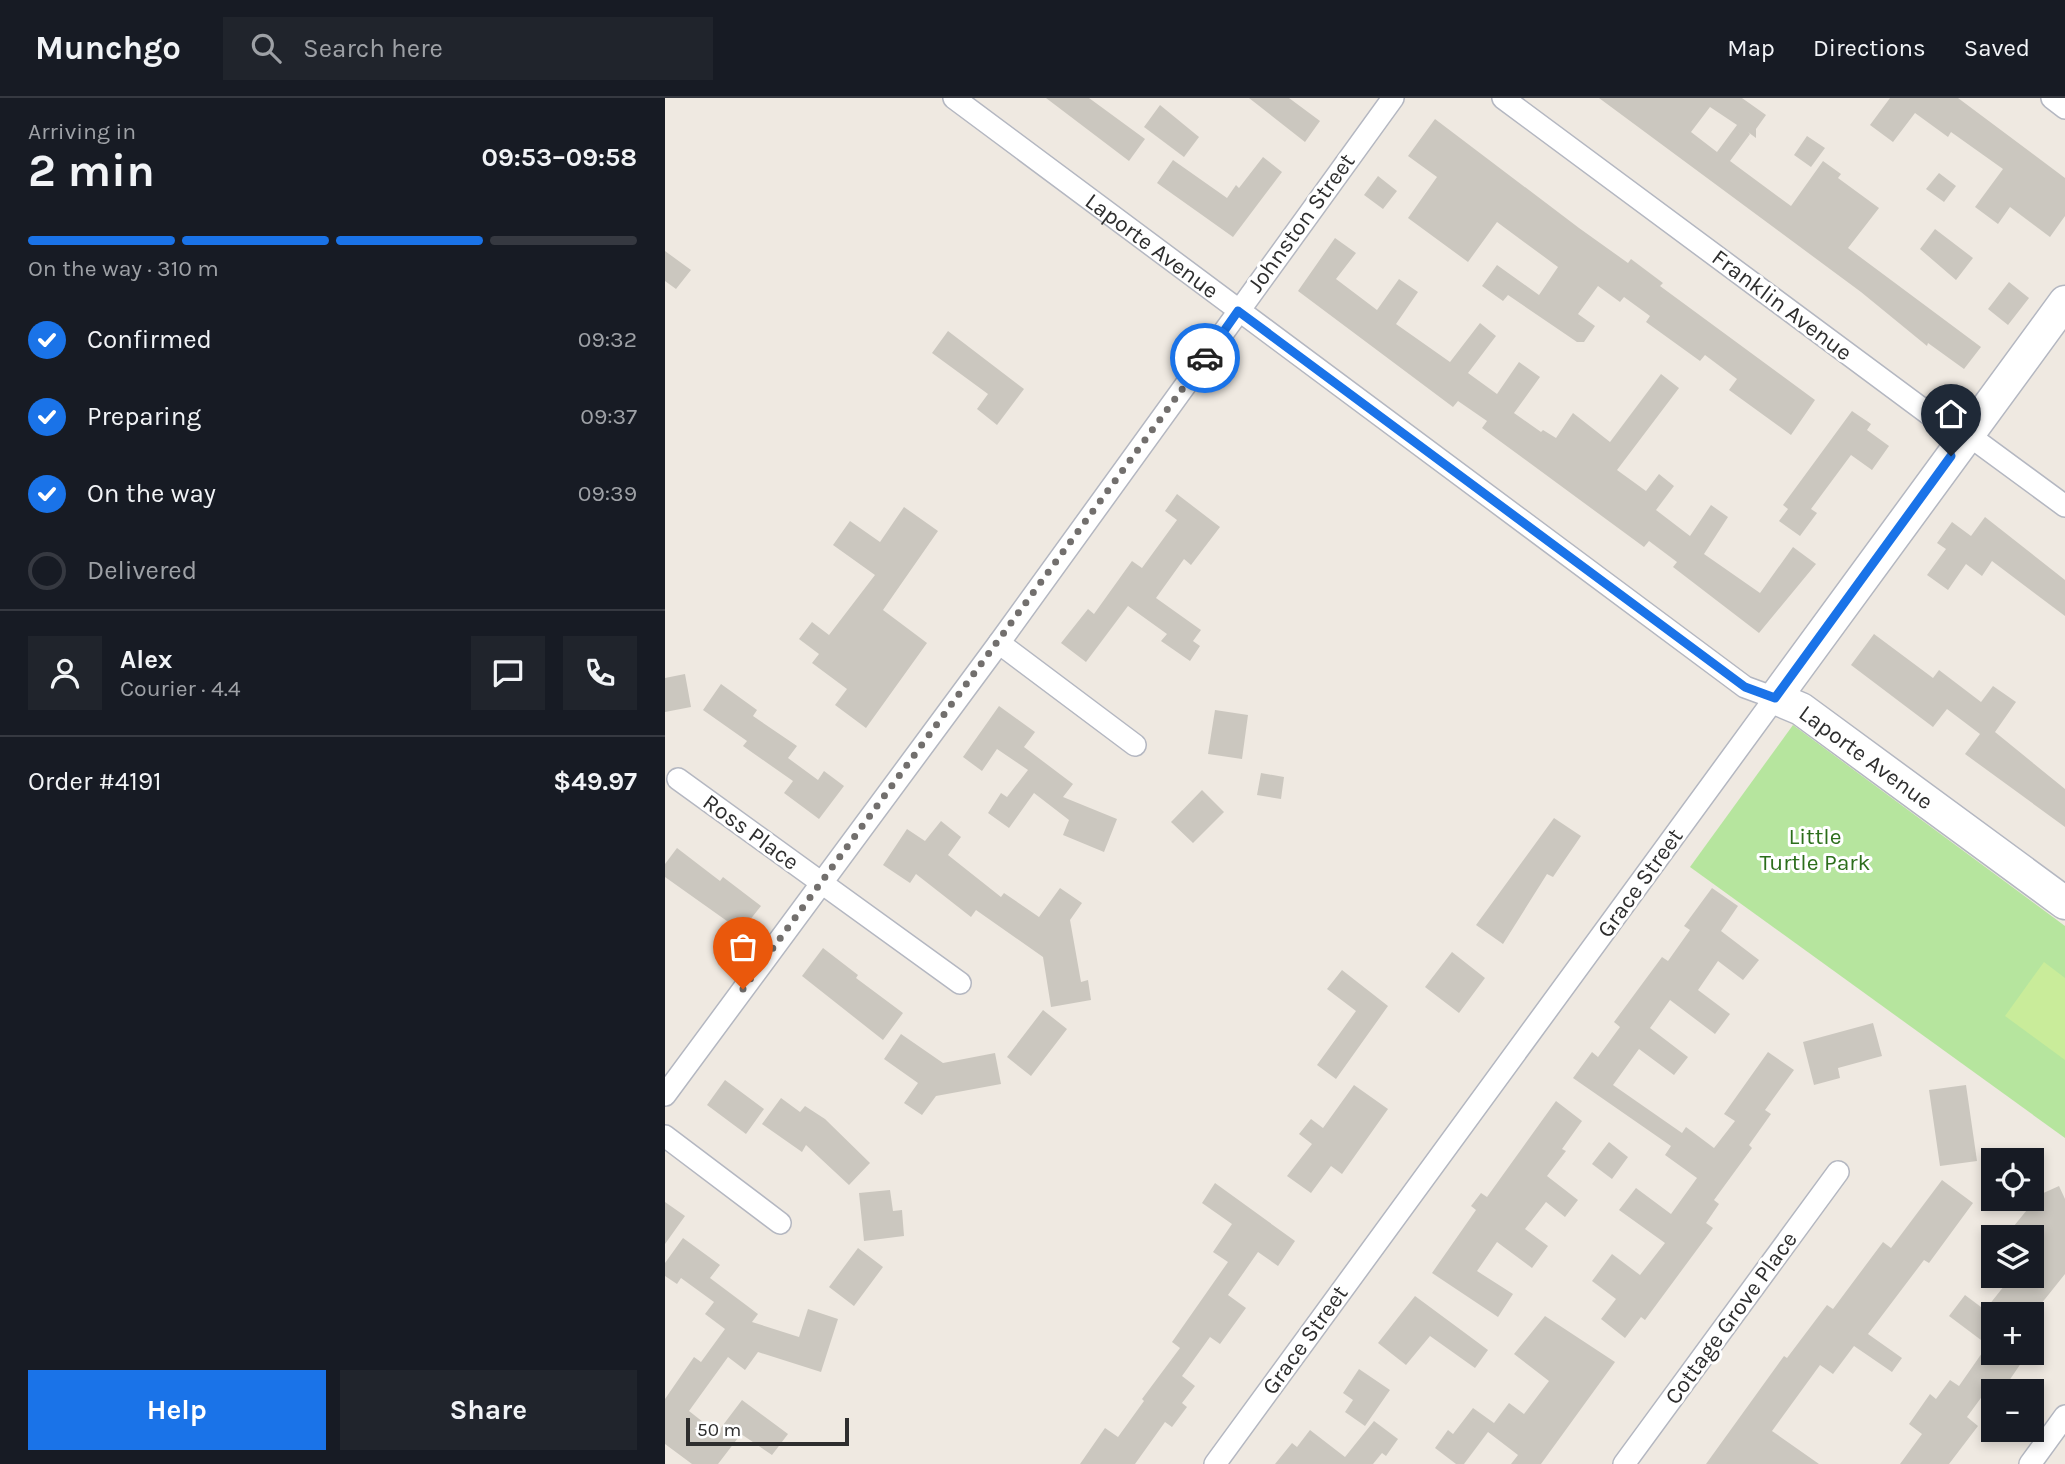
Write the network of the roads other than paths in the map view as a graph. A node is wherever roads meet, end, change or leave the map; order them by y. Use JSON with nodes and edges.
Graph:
{"nodes":[{"id":1,"x":954,"y":98,"type":"edge"},
{"id":2,"x":1393,"y":98,"type":"edge"},
{"id":3,"x":1503,"y":98,"type":"edge"},
{"id":4,"x":2052,"y":98,"type":"edge"},
{"id":5,"x":2065,"y":108,"type":"edge"},
{"id":6,"x":2065,"y":302,"type":"edge"},
{"id":7,"x":1238,"y":311,"type":"junction"},
{"id":8,"x":1967,"y":435,"type":"junction"},
{"id":9,"x":2065,"y":506,"type":"edge"},
{"id":10,"x":999,"y":643,"type":"junction"},
{"id":11,"x":1775,"y":698,"type":"junction"},
{"id":12,"x":1135,"y":745,"type":"dead end"},
{"id":13,"x":678,"y":779,"type":"dead end"},
{"id":14,"x":820,"y":883,"type":"junction"},
{"id":15,"x":2065,"y":903,"type":"edge"},
{"id":16,"x":960,"y":984,"type":"dead end"},
{"id":17,"x":665,"y":1095,"type":"edge"},
{"id":18,"x":665,"y":1136,"type":"edge"},
{"id":19,"x":1839,"y":1172,"type":"dead end"},
{"id":20,"x":780,"y":1223,"type":"dead end"},
{"id":21,"x":2065,"y":1416,"type":"edge"},
{"id":22,"x":1215,"y":1464,"type":"edge"},
{"id":23,"x":1624,"y":1464,"type":"edge"},
{"id":24,"x":2030,"y":1464,"type":"edge"}],
"edges":[{"from":1,"to":7,"type":"street","name":"Laporte Avenue"},
{"from":2,"to":7,"type":"street","name":"Johnston Street"},
{"from":3,"to":8,"type":"street","name":"Franklin Avenue"},
{"from":4,"to":5,"type":"street"},
{"from":6,"to":8,"type":"street","name":"Grace Street"},
{"from":7,"to":10,"type":"street","name":"Johnston Street"},
{"from":7,"to":11,"type":"street","name":"Laporte Avenue"},
{"from":8,"to":9,"type":"street","name":"Franklin Avenue"},
{"from":8,"to":11,"type":"street","name":"Grace Street"},
{"from":10,"to":12,"type":"street"},
{"from":10,"to":14,"type":"street","name":"Johnston Street"},
{"from":11,"to":15,"type":"street","name":"Laporte Avenue"},
{"from":11,"to":22,"type":"street","name":"Grace Street"},
{"from":13,"to":14,"type":"street","name":"Ross Place"},
{"from":14,"to":16,"type":"street","name":"Ross Place"},
{"from":14,"to":17,"type":"street","name":"Johnston Street"},
{"from":18,"to":20,"type":"street"},
{"from":19,"to":23,"type":"street","name":"Cottage Grove Place"},
{"from":21,"to":24,"type":"street"}]}
